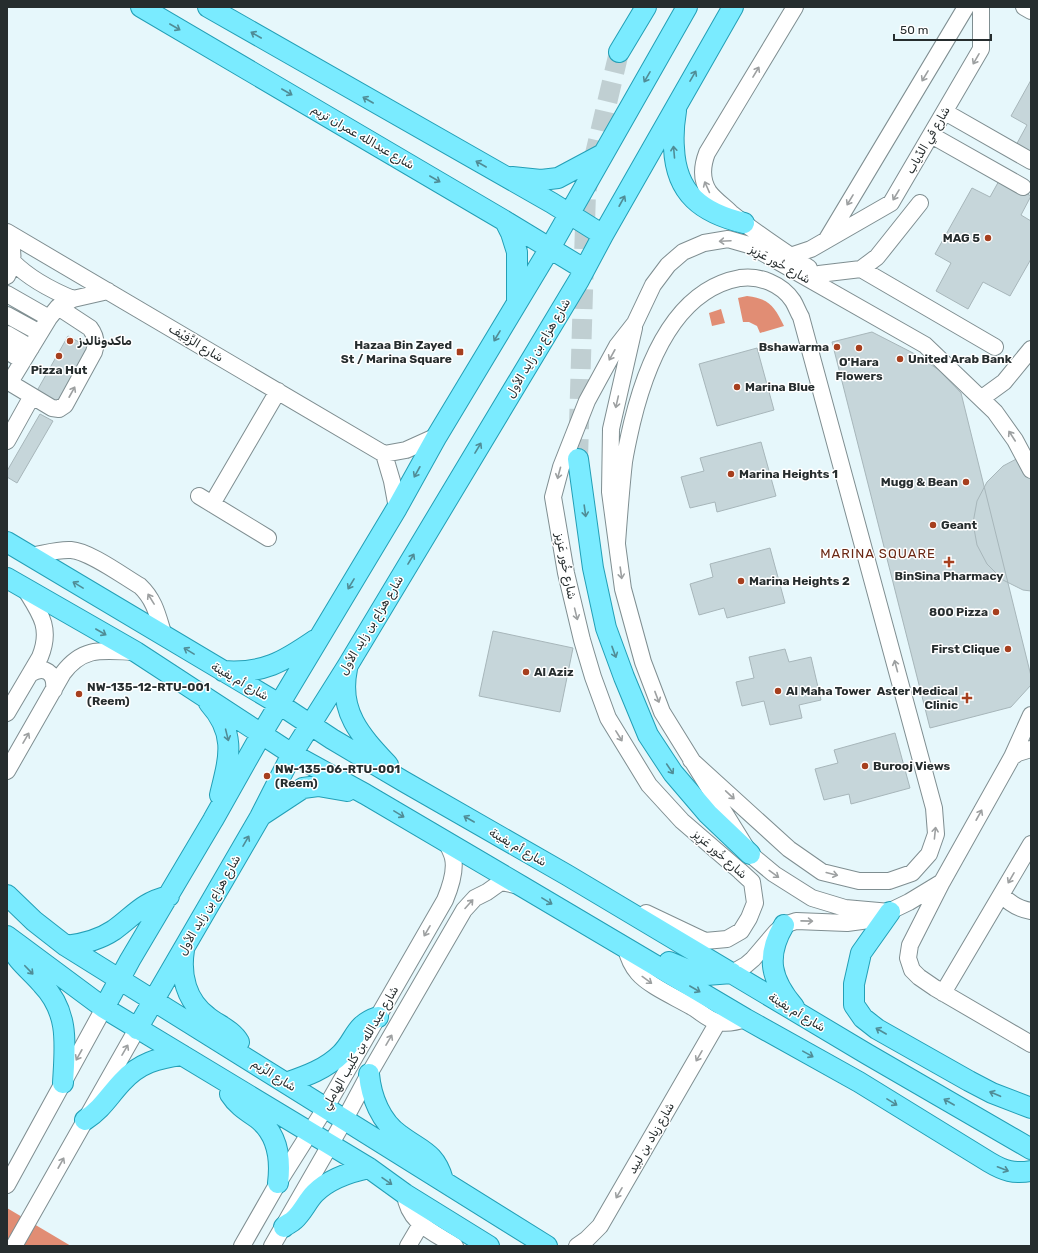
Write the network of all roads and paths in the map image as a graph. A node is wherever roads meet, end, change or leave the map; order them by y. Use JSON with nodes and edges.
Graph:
{"nodes":[{"id":1,"x":141,"y":7,"type":"edge"},
{"id":2,"x":208,"y":7,"type":"edge"},
{"id":3,"x":646,"y":7,"type":"edge"},
{"id":4,"x":687,"y":7,"type":"edge"},
{"id":5,"x":733,"y":7,"type":"edge"},
{"id":6,"x":795,"y":7,"type":"edge"},
{"id":7,"x":966,"y":7,"type":"edge"},
{"id":8,"x":981,"y":7,"type":"edge"},
{"id":9,"x":1024,"y":7,"type":"edge"},
{"id":10,"x":1031,"y":11,"type":"edge"},
{"id":11,"x":619,"y":52,"type":"tunnel mouth"},
{"id":12,"x":678,"y":103,"type":"junction"},
{"id":13,"x":945,"y":112,"type":"junction"},
{"id":14,"x":931,"y":135,"type":"junction"},
{"id":15,"x":603,"y":154,"type":"junction"},
{"id":16,"x":1031,"y":161,"type":"edge"},
{"id":17,"x":503,"y":176,"type":"junction"},
{"id":18,"x":1023,"y":187,"type":"dead end"},
{"id":19,"x":920,"y":203,"type":"dead end"},
{"id":20,"x":570,"y":214,"type":"junction"},
{"id":21,"x":505,"y":221,"type":"junction"},
{"id":22,"x":744,"y":224,"type":"junction"},
{"id":23,"x":7,"y":233,"type":"edge"},
{"id":24,"x":603,"y":235,"type":"junction"},
{"id":25,"x":826,"y":240,"type":"junction"},
{"id":26,"x":550,"y":248,"type":"junction"},
{"id":27,"x":790,"y":256,"type":"junction"},
{"id":28,"x":10,"y":269,"type":"edge"},
{"id":29,"x":584,"y":269,"type":"junction"},
{"id":30,"x":861,"y":269,"type":"junction"},
{"id":31,"x":819,"y":274,"type":"junction"},
{"id":32,"x":108,"y":291,"type":"junction"},
{"id":33,"x":7,"y":294,"type":"edge"},
{"id":34,"x":73,"y":299,"type":"junction"},
{"id":35,"x":517,"y":302,"type":"junction"},
{"id":36,"x":54,"y":313,"type":"junction"},
{"id":37,"x":7,"y":314,"type":"edge"},
{"id":38,"x":635,"y":323,"type":"junction"},
{"id":39,"x":40,"y":333,"type":"junction"},
{"id":40,"x":7,"y":334,"type":"edge"},
{"id":41,"x":925,"y":345,"type":"junction"},
{"id":42,"x":995,"y":347,"type":"dead end"},
{"id":43,"x":1031,"y":349,"type":"edge"},
{"id":44,"x":7,"y":351,"type":"edge"},
{"id":45,"x":27,"y":354,"type":"junction"},
{"id":46,"x":8,"y":382,"type":"edge"},
{"id":47,"x":278,"y":391,"type":"junction"},
{"id":48,"x":32,"y":396,"type":"junction"},
{"id":49,"x":982,"y":398,"type":"junction"},
{"id":50,"x":437,"y":436,"type":"junction"},
{"id":51,"x":7,"y":441,"type":"edge"},
{"id":52,"x":384,"y":454,"type":"junction"},
{"id":53,"x":578,"y":459,"type":"tunnel mouth"},
{"id":54,"x":1031,"y":470,"type":"edge"},
{"id":55,"x":397,"y":508,"type":"junction"},
{"id":56,"x":268,"y":538,"type":"dead end"},
{"id":57,"x":7,"y":542,"type":"edge"},
{"id":58,"x":617,"y":543,"type":"junction"},
{"id":59,"x":30,"y":556,"type":"junction"},
{"id":60,"x":7,"y":578,"type":"edge"},
{"id":61,"x":25,"y":589,"type":"junction"},
{"id":62,"x":164,"y":636,"type":"junction"},
{"id":63,"x":320,"y":636,"type":"junction"},
{"id":64,"x":136,"y":652,"type":"junction"},
{"id":65,"x":348,"y":665,"type":"junction"},
{"id":66,"x":223,"y":671,"type":"junction"},
{"id":67,"x":30,"y":674,"type":"junction"},
{"id":68,"x":54,"y":690,"type":"junction"},
{"id":69,"x":198,"y":691,"type":"junction"},
{"id":70,"x":279,"y":704,"type":"junction"},
{"id":71,"x":7,"y":713,"type":"edge"},
{"id":72,"x":1031,"y":715,"type":"edge"},
{"id":73,"x":311,"y":725,"type":"junction"},
{"id":74,"x":262,"y":733,"type":"junction"},
{"id":75,"x":1031,"y":749,"type":"edge"},
{"id":76,"x":292,"y":754,"type":"junction"},
{"id":77,"x":1012,"y":757,"type":"junction"},
{"id":78,"x":691,"y":760,"type":"junction"},
{"id":79,"x":7,"y":771,"type":"edge"},
{"id":80,"x":403,"y":781,"type":"junction"},
{"id":81,"x":365,"y":794,"type":"junction"},
{"id":82,"x":260,"y":817,"type":"junction"},
{"id":83,"x":213,"y":820,"type":"junction"},
{"id":84,"x":447,"y":843,"type":"junction"},
{"id":85,"x":1031,"y":844,"type":"edge"},
{"id":86,"x":750,"y":854,"type":"junction"},
{"id":87,"x":567,"y":875,"type":"junction"},
{"id":88,"x":942,"y":882,"type":"junction"},
{"id":89,"x":523,"y":887,"type":"junction"},
{"id":90,"x":8,"y":894,"type":"edge"},
{"id":91,"x":1002,"y":895,"type":"junction"},
{"id":92,"x":169,"y":896,"type":"junction"},
{"id":93,"x":440,"y":909,"type":"junction"},
{"id":94,"x":1031,"y":911,"type":"edge"},
{"id":95,"x":890,"y":912,"type":"junction"},
{"id":96,"x":457,"y":923,"type":"junction"},
{"id":97,"x":784,"y":925,"type":"junction"},
{"id":98,"x":7,"y":937,"type":"edge"},
{"id":99,"x":66,"y":946,"type":"junction"},
{"id":100,"x":184,"y":948,"type":"junction"},
{"id":101,"x":626,"y":948,"type":"junction"},
{"id":102,"x":732,"y":974,"type":"junction"},
{"id":103,"x":120,"y":979,"type":"junction"},
{"id":104,"x":943,"y":993,"type":"junction"},
{"id":105,"x":154,"y":1001,"type":"junction"},
{"id":106,"x":104,"y":1008,"type":"junction"},
{"id":107,"x":799,"y":1013,"type":"junction"},
{"id":108,"x":378,"y":1017,"type":"junction"},
{"id":109,"x":746,"y":1019,"type":"junction"},
{"id":110,"x":718,"y":1022,"type":"junction"},
{"id":111,"x":137,"y":1029,"type":"junction"},
{"id":112,"x":1031,"y":1044,"type":"edge"},
{"id":113,"x":182,"y":1056,"type":"junction"},
{"id":114,"x":246,"y":1057,"type":"junction"},
{"id":115,"x":369,"y":1074,"type":"junction"},
{"id":116,"x":224,"y":1081,"type":"junction"},
{"id":117,"x":63,"y":1083,"type":"junction"},
{"id":118,"x":286,"y":1083,"type":"junction"},
{"id":119,"x":326,"y":1107,"type":"junction"},
{"id":120,"x":1031,"y":1108,"type":"edge"},
{"id":121,"x":345,"y":1119,"type":"junction"},
{"id":122,"x":85,"y":1120,"type":"junction"},
{"id":123,"x":310,"y":1132,"type":"junction"},
{"id":124,"x":331,"y":1145,"type":"junction"},
{"id":125,"x":1031,"y":1149,"type":"edge"},
{"id":126,"x":369,"y":1168,"type":"junction"},
{"id":127,"x":1031,"y":1171,"type":"edge"},
{"id":128,"x":443,"y":1180,"type":"junction"},
{"id":129,"x":9,"y":1181,"type":"edge"},
{"id":130,"x":278,"y":1183,"type":"junction"},
{"id":131,"x":405,"y":1194,"type":"junction"},
{"id":132,"x":421,"y":1224,"type":"junction"},
{"id":133,"x":284,"y":1227,"type":"junction"},
{"id":134,"x":14,"y":1246,"type":"edge"},
{"id":135,"x":242,"y":1246,"type":"edge"},
{"id":136,"x":272,"y":1246,"type":"edge"},
{"id":137,"x":408,"y":1246,"type":"edge"},
{"id":138,"x":455,"y":1246,"type":"edge"},
{"id":139,"x":489,"y":1246,"type":"edge"},
{"id":140,"x":547,"y":1246,"type":"edge"},
{"id":141,"x":576,"y":1246,"type":"edge"}],
"edges":[{"from":1,"to":21,"type":"main road","name":"شارع عبدالله عمران تريم","one_way":true},
{"from":17,"to":2,"type":"main road","one_way":true},
{"from":3,"to":11,"type":"main road"},
{"from":4,"to":15,"type":"main road","one_way":true},
{"from":12,"to":5,"type":"main road","name":"شارع هزاع بن زايد الأول","one_way":true},
{"from":22,"to":6,"type":"street","one_way":true},
{"from":7,"to":25,"type":"street","name":"شارع فَي الذّياب","one_way":true},
{"from":8,"to":13,"type":"street","name":"شارع فَي الذّياب","one_way":true},
{"from":9,"to":10,"type":"street"},
{"from":22,"to":12,"type":"main road","one_way":true},
{"from":24,"to":12,"type":"main road","name":"شارع هزاع بن زايد الأول","one_way":true},
{"from":13,"to":14,"type":"street","name":"شارع فَي الذّياب"},
{"from":13,"to":16,"type":"street"},
{"from":14,"to":18,"type":"street"},
{"from":14,"to":25,"type":"street","name":"شارع فَي الذّياب","one_way":true},
{"from":15,"to":17,"type":"main road"},
{"from":15,"to":20,"type":"main road"},
{"from":17,"to":20,"type":"main road"},
{"from":19,"to":30,"type":"street"},
{"from":20,"to":24,"type":"main road"},
{"from":20,"to":26,"type":"main road"},
{"from":21,"to":26,"type":"main road","name":"شارع عبدالله عمران تريم"},
{"from":21,"to":35,"type":"main road"},
{"from":22,"to":27,"type":"street","name":"شارع خُور عَزِيز"},
{"from":23,"to":28,"type":"street"},
{"from":23,"to":32,"type":"street","name":"شارع الزَّفِيْف"},
{"from":24,"to":29,"type":"main road","name":"شارع هزاع بن زايد الأول"},
{"from":25,"to":27,"type":"street","name":"شارع فَي الذّياب"},
{"from":26,"to":29,"type":"main road","name":"شارع عبدالله عمران تريم"},
{"from":26,"to":35,"type":"main road"},
{"from":27,"to":31,"type":"street","name":"شارع خُور عَزِيز"},
{"from":28,"to":34,"type":"street"},
{"from":65,"to":29,"type":"main road","name":"شارع هزاع بن زايد الأول","one_way":true},
{"from":30,"to":31,"type":"street"},
{"from":30,"to":42,"type":"street"},
{"from":31,"to":41,"type":"street","name":"شارع خُور عَزِيز"},
{"from":32,"to":34,"type":"street"},
{"from":32,"to":47,"type":"street","name":"شارع الزَّفِيْف"},
{"from":33,"to":36,"type":"street"},
{"from":34,"to":36,"type":"street"},
{"from":35,"to":50,"type":"main road","one_way":true},
{"from":36,"to":39,"type":"street"},
{"from":48,"to":36,"type":"street","one_way":true},
{"from":37,"to":39,"type":"street"},
{"from":41,"to":38,"type":"street","name":"شارع خُور عَزِيز","one_way":true},
{"from":38,"to":58,"type":"street","one_way":true},
{"from":38,"to":87,"type":"street","name":"شارع خُور عَزِيز","one_way":true},
{"from":39,"to":45,"type":"street"},
{"from":40,"to":45,"type":"street"},
{"from":41,"to":49,"type":"street","name":"شارع خُور عَزِيز"},
{"from":43,"to":49,"type":"street"},
{"from":44,"to":45,"type":"street"},
{"from":45,"to":46,"type":"street"},
{"from":46,"to":48,"type":"street"},
{"from":47,"to":52,"type":"street","name":"شارع الزَّفِيْف"},
{"from":47,"to":56,"type":"street"},
{"from":48,"to":51,"type":"street"},
{"from":54,"to":49,"type":"street","name":"شارع خُور عَزِيز","one_way":true},
{"from":50,"to":52,"type":"street"},
{"from":50,"to":55,"type":"main road","one_way":true},
{"from":52,"to":55,"type":"street"},
{"from":53,"to":86,"type":"main road","one_way":true},
{"from":55,"to":63,"type":"main road","one_way":true},
{"from":57,"to":59,"type":"main road","name":"شارع أم يِفينة"},
{"from":58,"to":78,"type":"street","one_way":true},
{"from":78,"to":58,"type":"street","one_way":true},
{"from":62,"to":59,"type":"main road","name":"شارع أم يِفينة","one_way":true},
{"from":62,"to":59,"type":"street","one_way":true},
{"from":60,"to":61,"type":"main road"},
{"from":61,"to":64,"type":"main road","one_way":true},
{"from":61,"to":67,"type":"street"},
{"from":66,"to":62,"type":"main road","name":"شارع أم يِفينة","one_way":true},
{"from":63,"to":66,"type":"main road"},
{"from":63,"to":70,"type":"main road"},
{"from":64,"to":68,"type":"street"},
{"from":64,"to":69,"type":"main road"},
{"from":65,"to":73,"type":"main road","name":"شارع هزاع بن زايد الأول"},
{"from":65,"to":80,"type":"main road"},
{"from":66,"to":70,"type":"main road","name":"شارع أم يِفينة"},
{"from":67,"to":68,"type":"street"},
{"from":67,"to":71,"type":"street"},
{"from":79,"to":68,"type":"street","one_way":true},
{"from":69,"to":74,"type":"main road"},
{"from":69,"to":83,"type":"main road","one_way":true},
{"from":70,"to":73,"type":"main road","name":"شارع أم يِفينة"},
{"from":70,"to":74,"type":"main road"},
{"from":72,"to":77,"type":"street"},
{"from":73,"to":76,"type":"main road","name":"شارع هزاع بن زايد الأول"},
{"from":73,"to":80,"type":"main road","name":"شارع أم يِفينة"},
{"from":74,"to":76,"type":"main road"},
{"from":74,"to":83,"type":"main road"},
{"from":75,"to":77,"type":"street"},
{"from":76,"to":81,"type":"main road"},
{"from":76,"to":82,"type":"main road","name":"شارع هزاع بن زايد الأول"},
{"from":88,"to":77,"type":"street","one_way":true},
{"from":78,"to":86,"type":"street"},
{"from":87,"to":80,"type":"main road","name":"شارع أم يِفينة","one_way":true},
{"from":81,"to":82,"type":"main road"},
{"from":81,"to":84,"type":"main road","one_way":true},
{"from":100,"to":82,"type":"main road","name":"شارع هزاع بن زايد الأول","one_way":true},
{"from":83,"to":92,"type":"main road"},
{"from":84,"to":89,"type":"main road"},
{"from":84,"to":93,"type":"street","name":"شارع عبدالله بن كليب الهاملي"},
{"from":85,"to":91,"type":"street","one_way":true},
{"from":86,"to":95,"type":"street","one_way":true},
{"from":87,"to":102,"type":"main road","name":"شارع أم يِفينة"},
{"from":88,"to":95,"type":"street"},
{"from":88,"to":104,"type":"street"},
{"from":96,"to":89,"type":"street","name":"شارع عبدالله بن كليب الهاملي","one_way":true},
{"from":89,"to":101,"type":"main road","one_way":true},
{"from":90,"to":99,"type":"main road","name":"شارع الرِّيم"},
{"from":91,"to":94,"type":"street"},
{"from":91,"to":104,"type":"street"},
{"from":92,"to":99,"type":"main road"},
{"from":92,"to":103,"type":"main road"},
{"from":93,"to":96,"type":"street"},
{"from":93,"to":108,"type":"street","name":"شارع عبدالله بن كليب الهاملي","one_way":true},
{"from":97,"to":95,"type":"street","one_way":true},
{"from":120,"to":95,"type":"main road","one_way":true},
{"from":115,"to":96,"type":"street","name":"شارع عبدالله بن كليب الهاملي","one_way":true},
{"from":97,"to":102,"type":"street"},
{"from":97,"to":107,"type":"main road"},
{"from":98,"to":106,"type":"main road"},
{"from":98,"to":117,"type":"main road","one_way":true},
{"from":99,"to":103,"type":"main road","name":"شارع الرِّيم"},
{"from":100,"to":105,"type":"main road","name":"شارع هزاع بن زايد الأول"},
{"from":100,"to":114,"type":"main road"},
{"from":101,"to":102,"type":"main road"},
{"from":101,"to":109,"type":"main road","one_way":true},
{"from":101,"to":110,"type":"street","one_way":true},
{"from":102,"to":107,"type":"main road","name":"شارع أم يِفينة"},
{"from":103,"to":105,"type":"main road","name":"شارع الرِّيم"},
{"from":103,"to":106,"type":"main road"},
{"from":104,"to":112,"type":"street"},
{"from":105,"to":111,"type":"main road","name":"شارع هزاع بن زايد الأول"},
{"from":105,"to":114,"type":"main road","name":"شارع الرِّيم"},
{"from":106,"to":111,"type":"main road"},
{"from":106,"to":117,"type":"street","one_way":true},
{"from":125,"to":107,"type":"main road","name":"شارع أم يِفينة","one_way":true},
{"from":108,"to":118,"type":"main road"},
{"from":108,"to":119,"type":"street","name":"شارع عبدالله بن كليب الهاملي"},
{"from":109,"to":110,"type":"street"},
{"from":109,"to":127,"type":"main road","one_way":true},
{"from":110,"to":141,"type":"street","name":"شارع زياد بن لبيد","one_way":true},
{"from":111,"to":113,"type":"main road"},
{"from":122,"to":111,"type":"street","name":"شارع هزاع بن زايد الأول","one_way":true},
{"from":113,"to":116,"type":"main road"},
{"from":113,"to":122,"type":"main road"},
{"from":114,"to":118,"type":"main road","name":"شارع الرِّيم"},
{"from":115,"to":121,"type":"street","name":"شارع عبدالله بن كليب الهاملي"},
{"from":115,"to":128,"type":"main road"},
{"from":116,"to":123,"type":"main road"},
{"from":116,"to":130,"type":"main road"},
{"from":117,"to":129,"type":"street"},
{"from":118,"to":119,"type":"main road","name":"شارع الرِّيم"},
{"from":119,"to":121,"type":"main road","name":"شارع الرِّيم"},
{"from":119,"to":123,"type":"street","name":"شارع عبدالله بن كليب الهاملي"},
{"from":121,"to":124,"type":"street","name":"شارع عبدالله بن كليب الهاملي"},
{"from":121,"to":128,"type":"main road","name":"شارع الرِّيم"},
{"from":134,"to":122,"type":"street","name":"شارع هزاع بن زايد الأول","one_way":true},
{"from":123,"to":124,"type":"main road"},
{"from":123,"to":130,"type":"street","name":"شارع عبدالله بن كليب الهاملي"},
{"from":124,"to":126,"type":"main road"},
{"from":124,"to":133,"type":"street","name":"شارع عبدالله بن كليب الهاملي"},
{"from":126,"to":131,"type":"main road","one_way":true},
{"from":126,"to":133,"type":"main road"},
{"from":128,"to":140,"type":"main road","name":"شارع الرِّيم"},
{"from":130,"to":135,"type":"street","name":"شارع عبدالله بن كليب الهاملي"},
{"from":131,"to":132,"type":"street"},
{"from":131,"to":139,"type":"main road"},
{"from":132,"to":137,"type":"street"},
{"from":132,"to":138,"type":"street"},
{"from":133,"to":136,"type":"street","name":"شارع عبدالله بن كليب الهاملي"}]}
